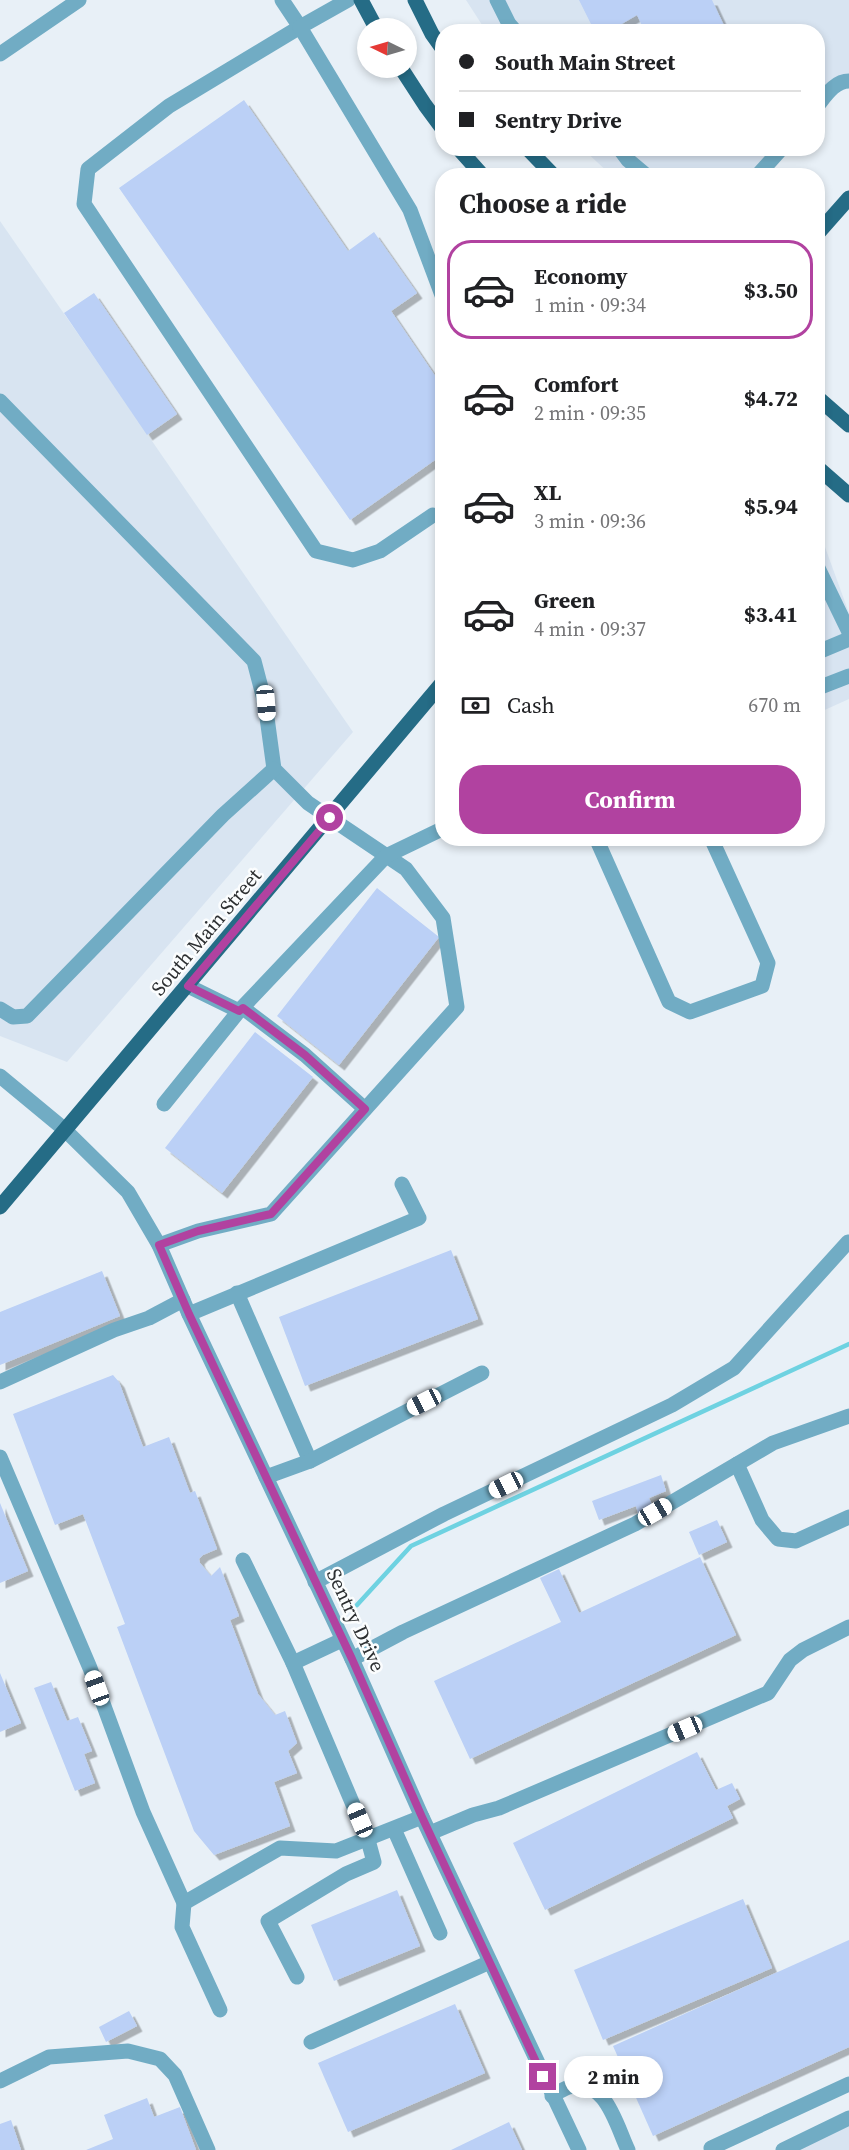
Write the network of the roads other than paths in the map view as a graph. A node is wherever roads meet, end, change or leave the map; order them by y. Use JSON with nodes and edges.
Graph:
{"nodes":[{"id":1,"x":80,"y":0,"type":"edge"},
{"id":2,"x":282,"y":0,"type":"edge"},
{"id":3,"x":348,"y":0,"type":"edge"},
{"id":4,"x":361,"y":0,"type":"edge"},
{"id":5,"x":415,"y":0,"type":"edge"},
{"id":6,"x":497,"y":0,"type":"edge"},
{"id":7,"x":371,"y":18,"type":"edge"},
{"id":8,"x":509,"y":24,"type":"edge"},
{"id":9,"x":300,"y":27,"type":"junction"},
{"id":10,"x":435,"y":38,"type":"edge"},
{"id":11,"x":0,"y":54,"type":"edge"},
{"id":12,"x":407,"y":78,"type":"edge"},
{"id":13,"x":849,"y":81,"type":"edge"},
{"id":14,"x":825,"y":97,"type":"edge"},
{"id":15,"x":435,"y":119,"type":"edge"},
{"id":16,"x":465,"y":156,"type":"edge"},
{"id":17,"x":535,"y":156,"type":"edge"},
{"id":18,"x":625,"y":156,"type":"edge"},
{"id":19,"x":775,"y":156,"type":"edge"},
{"id":20,"x":476,"y":168,"type":"edge"},
{"id":21,"x":546,"y":168,"type":"edge"},
{"id":22,"x":638,"y":168,"type":"edge"},
{"id":23,"x":764,"y":168,"type":"edge"},
{"id":24,"x":849,"y":198,"type":"edge"},
{"id":25,"x":825,"y":224,"type":"edge"},
{"id":26,"x":435,"y":276,"type":"edge"},
{"id":27,"x":0,"y":401,"type":"edge"},
{"id":28,"x":825,"y":404,"type":"edge"},
{"id":29,"x":849,"y":425,"type":"edge"},
{"id":30,"x":825,"y":474,"type":"edge"},
{"id":31,"x":849,"y":495,"type":"edge"},
{"id":32,"x":435,"y":518,"type":"edge"},
{"id":33,"x":825,"y":582,"type":"edge"},
{"id":34,"x":849,"y":632,"type":"edge"},
{"id":35,"x":849,"y":639,"type":"edge"},
{"id":36,"x":825,"y":649,"type":"edge"},
{"id":37,"x":849,"y":676,"type":"edge"},
{"id":38,"x":825,"y":685,"type":"edge"},
{"id":39,"x":435,"y":691,"type":"edge"},
{"id":40,"x":274,"y":769,"type":"junction"},
{"id":41,"x":330,"y":818,"type":"junction"},
{"id":42,"x":435,"y":832,"type":"edge"},
{"id":43,"x":600,"y":846,"type":"edge"},
{"id":44,"x":715,"y":846,"type":"edge"},
{"id":45,"x":386,"y":856,"type":"junction"},
{"id":46,"x":188,"y":986,"type":"junction"},
{"id":47,"x":0,"y":1009,"type":"edge"},
{"id":48,"x":241,"y":1010,"type":"junction"},
{"id":49,"x":0,"y":1076,"type":"edge"},
{"id":50,"x":164,"y":1104,"type":"dead end"},
{"id":51,"x":365,"y":1109,"type":"junction"},
{"id":52,"x":64,"y":1129,"type":"junction"},
{"id":53,"x":402,"y":1184,"type":"dead end"},
{"id":54,"x":0,"y":1207,"type":"edge"},
{"id":55,"x":848,"y":1242,"type":"edge"},
{"id":56,"x":159,"y":1245,"type":"junction"},
{"id":57,"x":237,"y":1293,"type":"junction"},
{"id":58,"x":186,"y":1307,"type":"junction"},
{"id":59,"x":482,"y":1373,"type":"dead end"},
{"id":60,"x":0,"y":1382,"type":"edge"},
{"id":61,"x":849,"y":1416,"type":"edge"},
{"id":62,"x":0,"y":1457,"type":"edge"},
{"id":63,"x":310,"y":1461,"type":"junction"},
{"id":64,"x":737,"y":1464,"type":"junction"},
{"id":65,"x":266,"y":1478,"type":"junction"},
{"id":66,"x":849,"y":1517,"type":"edge"},
{"id":67,"x":243,"y":1560,"type":"dead end"},
{"id":68,"x":315,"y":1582,"type":"junction"},
{"id":69,"x":849,"y":1627,"type":"edge"},
{"id":70,"x":342,"y":1641,"type":"junction"},
{"id":71,"x":352,"y":1659,"type":"junction"},
{"id":72,"x":293,"y":1663,"type":"junction"},
{"id":73,"x":422,"y":1817,"type":"junction"},
{"id":74,"x":394,"y":1829,"type":"junction"},
{"id":75,"x":430,"y":1833,"type":"junction"},
{"id":76,"x":368,"y":1840,"type":"junction"},
{"id":77,"x":184,"y":1903,"type":"junction"},
{"id":78,"x":440,"y":1933,"type":"dead end"},
{"id":79,"x":490,"y":1962,"type":"junction"},
{"id":80,"x":297,"y":1977,"type":"dead end"},
{"id":81,"x":220,"y":2010,"type":"dead end"},
{"id":82,"x":311,"y":2042,"type":"dead end"},
{"id":83,"x":0,"y":2081,"type":"edge"},
{"id":84,"x":849,"y":2084,"type":"edge"},
{"id":85,"x":552,"y":2096,"type":"junction"},
{"id":86,"x":849,"y":2118,"type":"edge"},
{"id":87,"x":710,"y":2149,"type":"edge"},
{"id":88,"x":208,"y":2150,"type":"edge"},
{"id":89,"x":579,"y":2150,"type":"edge"},
{"id":90,"x":627,"y":2150,"type":"edge"},
{"id":91,"x":783,"y":2150,"type":"edge"}],
"edges":[{"from":1,"to":11,"type":"street"},
{"from":2,"to":9,"type":"street"},
{"from":3,"to":9,"type":"street"},
{"from":4,"to":7,"type":"main road"},
{"from":5,"to":10,"type":"main road"},
{"from":6,"to":8,"type":"street"},
{"from":9,"to":26,"type":"street"},
{"from":9,"to":32,"type":"street"},
{"from":12,"to":15,"type":"main road"},
{"from":13,"to":14,"type":"street"},
{"from":16,"to":20,"type":"main road"},
{"from":17,"to":21,"type":"main road"},
{"from":18,"to":22,"type":"street"},
{"from":19,"to":23,"type":"street"},
{"from":24,"to":25,"type":"main road"},
{"from":27,"to":40,"type":"street"},
{"from":28,"to":29,"type":"main road"},
{"from":30,"to":31,"type":"main road"},
{"from":33,"to":34,"type":"street"},
{"from":35,"to":36,"type":"street"},
{"from":37,"to":38,"type":"street"},
{"from":39,"to":41,"type":"main road","name":"South Main Street"},
{"from":40,"to":41,"type":"street"},
{"from":40,"to":47,"type":"street"},
{"from":41,"to":45,"type":"street"},
{"from":41,"to":46,"type":"main road","name":"South Main Street"},
{"from":42,"to":45,"type":"street"},
{"from":43,"to":44,"type":"street"},
{"from":45,"to":48,"type":"street"},
{"from":45,"to":51,"type":"street"},
{"from":46,"to":48,"type":"street"},
{"from":46,"to":52,"type":"main road","name":"South Main Street"},
{"from":48,"to":50,"type":"street"},
{"from":48,"to":51,"type":"street"},
{"from":49,"to":52,"type":"street","name":"Sentry Drive"},
{"from":51,"to":56,"type":"street"},
{"from":52,"to":54,"type":"main road","name":"South Main Street"},
{"from":52,"to":56,"type":"street","name":"Sentry Drive"},
{"from":53,"to":57,"type":"street"},
{"from":55,"to":68,"type":"street"},
{"from":56,"to":58,"type":"street","name":"Sentry Drive"},
{"from":57,"to":58,"type":"street"},
{"from":57,"to":63,"type":"street"},
{"from":58,"to":60,"type":"street"},
{"from":58,"to":65,"type":"street","name":"Sentry Drive"},
{"from":59,"to":63,"type":"street"},
{"from":61,"to":64,"type":"street"},
{"from":62,"to":77,"type":"street"},
{"from":63,"to":65,"type":"street"},
{"from":64,"to":66,"type":"street"},
{"from":64,"to":71,"type":"street"},
{"from":65,"to":68,"type":"street","name":"Sentry Drive"},
{"from":67,"to":72,"type":"street"},
{"from":68,"to":70,"type":"street","name":"Sentry Drive"},
{"from":69,"to":75,"type":"street"},
{"from":70,"to":71,"type":"street","name":"Sentry Drive"},
{"from":70,"to":72,"type":"street"},
{"from":71,"to":73,"type":"street","name":"Sentry Drive"},
{"from":72,"to":76,"type":"street"},
{"from":73,"to":74,"type":"street"},
{"from":73,"to":75,"type":"street","name":"Sentry Drive"},
{"from":74,"to":76,"type":"street"},
{"from":74,"to":78,"type":"street"},
{"from":75,"to":79,"type":"street","name":"Sentry Drive"},
{"from":76,"to":77,"type":"street"},
{"from":76,"to":80,"type":"street"},
{"from":77,"to":81,"type":"street"},
{"from":79,"to":82,"type":"street"},
{"from":79,"to":85,"type":"street","name":"Sentry Drive"},
{"from":83,"to":88,"type":"street"},
{"from":84,"to":87,"type":"street"},
{"from":85,"to":89,"type":"street","name":"Sentry Drive"},
{"from":85,"to":90,"type":"street"},
{"from":86,"to":91,"type":"street"}]}
